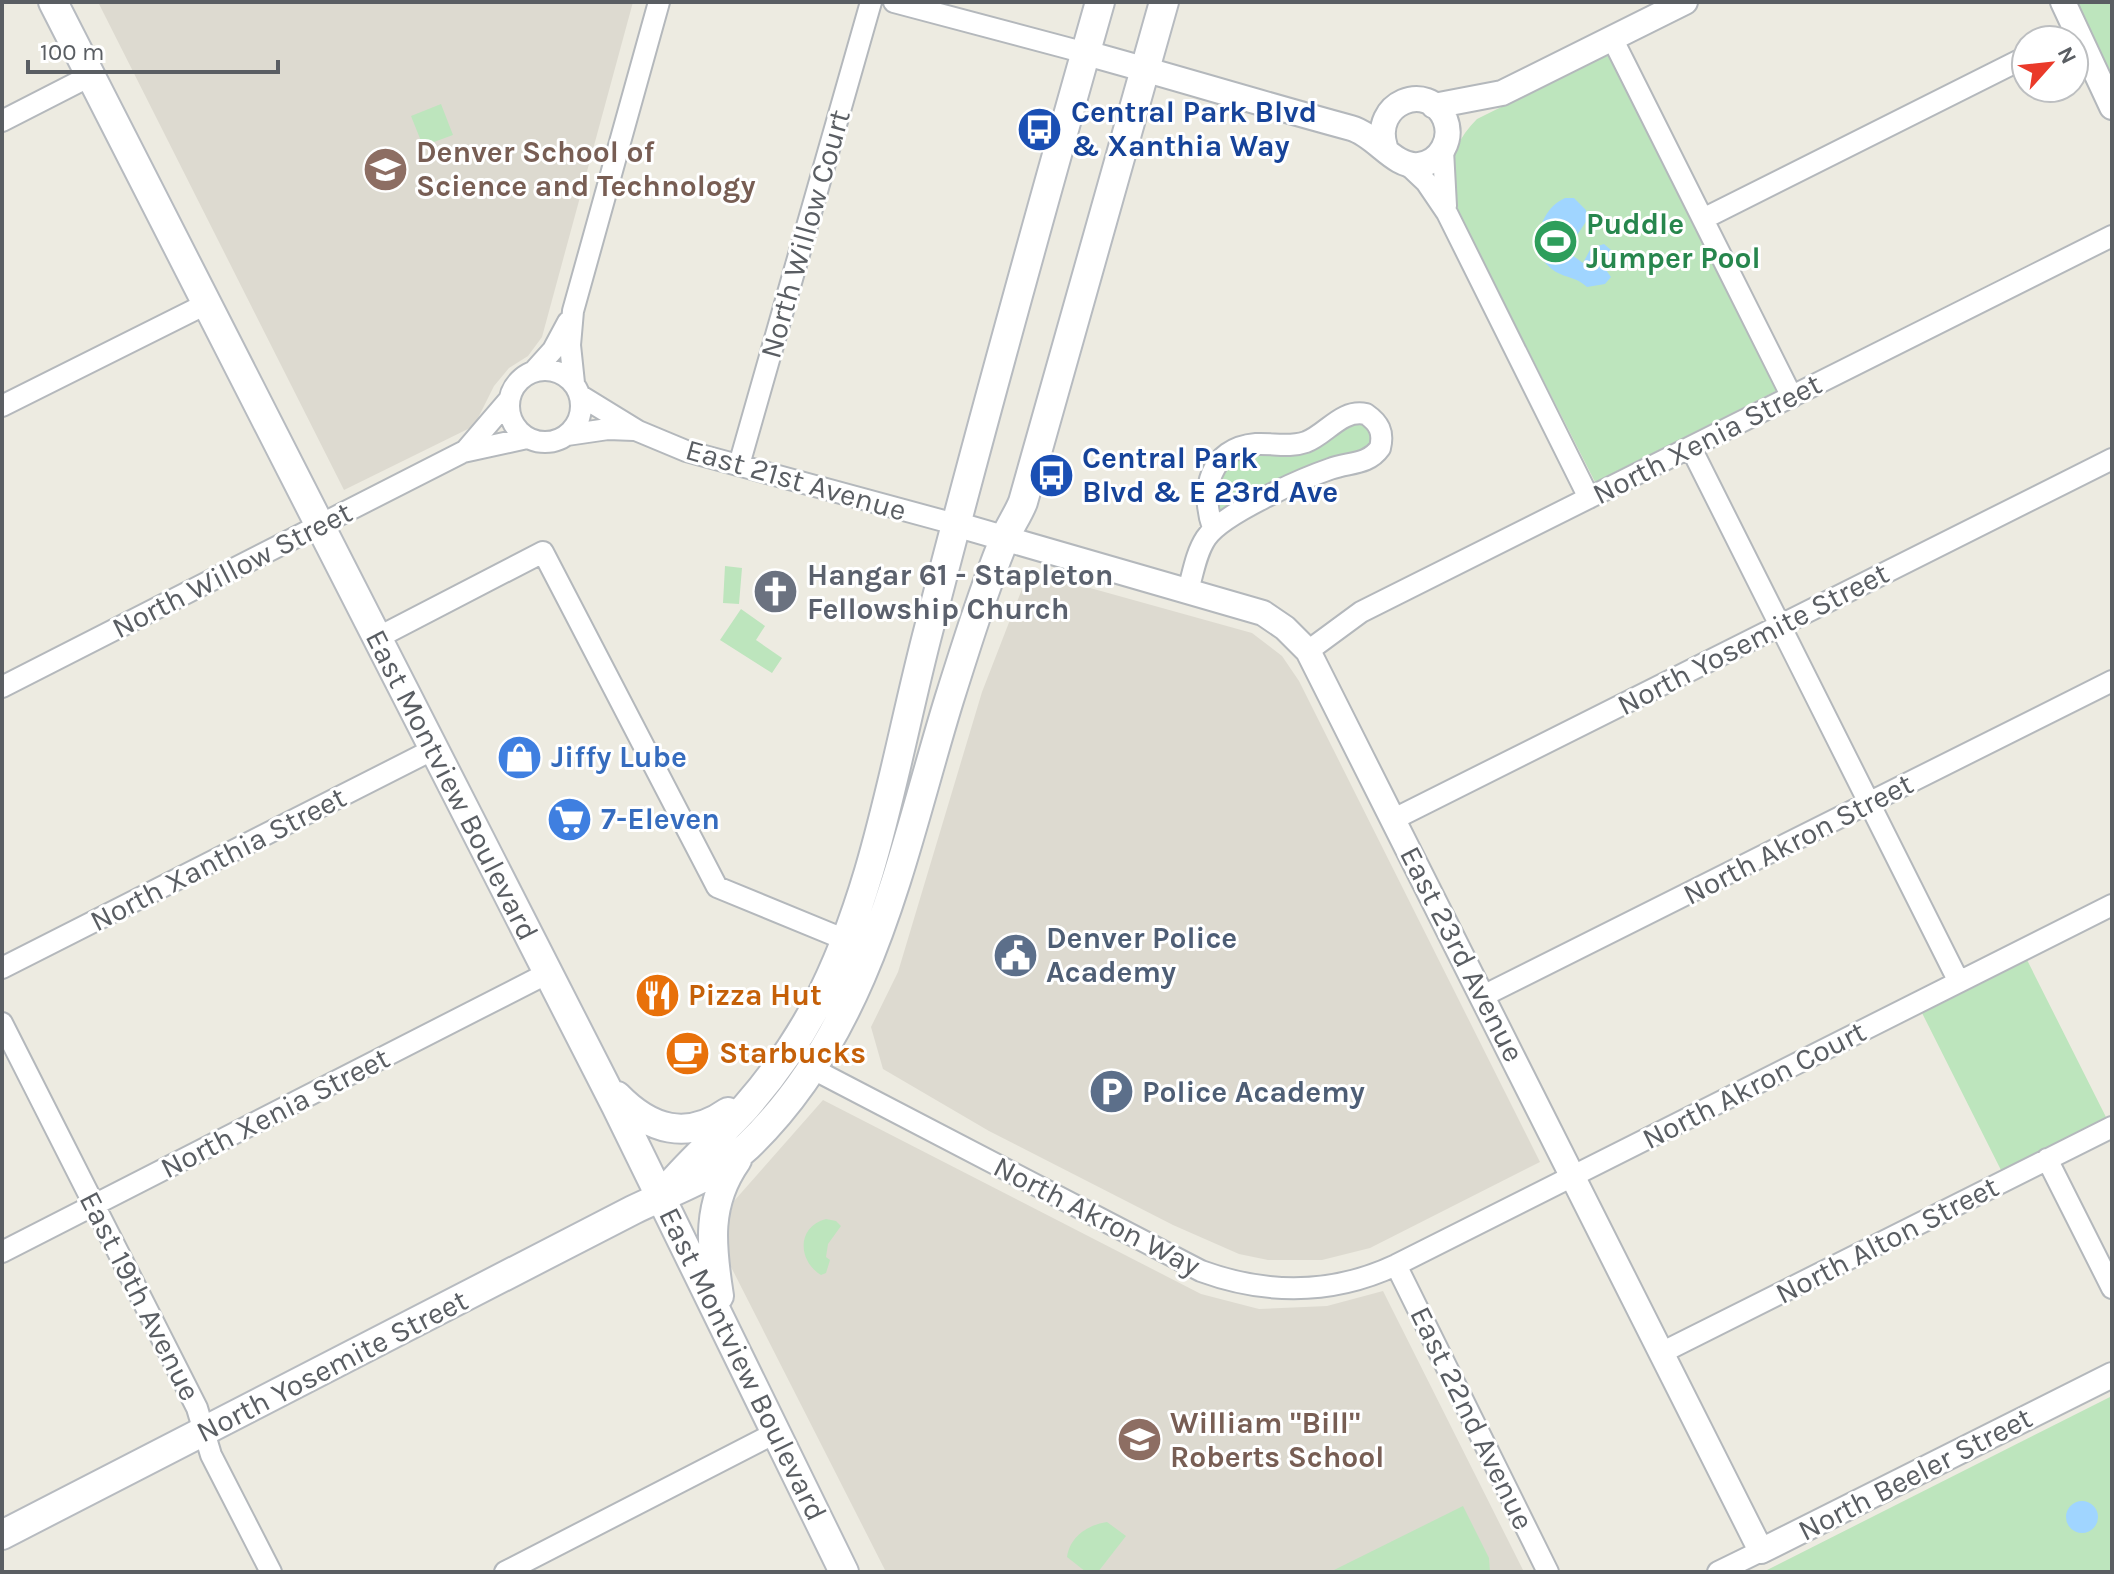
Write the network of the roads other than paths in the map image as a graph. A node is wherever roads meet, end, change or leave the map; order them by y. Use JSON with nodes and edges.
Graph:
{"nodes":[{"id":1,"x":53,"y":2,"type":"edge"},
{"id":2,"x":659,"y":2,"type":"edge"},
{"id":3,"x":871,"y":2,"type":"edge"},
{"id":4,"x":894,"y":2,"type":"edge"},
{"id":5,"x":1100,"y":2,"type":"edge"},
{"id":6,"x":1164,"y":2,"type":"edge"},
{"id":7,"x":1685,"y":2,"type":"edge"},
{"id":8,"x":2063,"y":2,"type":"edge"},
{"id":9,"x":2067,"y":24,"type":"edge"},
{"id":10,"x":1612,"y":38,"type":"junction"},
{"id":11,"x":1086,"y":53,"type":"junction"},
{"id":12,"x":2010,"y":65,"type":"edge"},
{"id":13,"x":1145,"y":71,"type":"junction"},
{"id":14,"x":2090,"y":71,"type":"edge"},
{"id":15,"x":90,"y":76,"type":"junction"},
{"id":16,"x":1502,"y":93,"type":"junction"},
{"id":17,"x":1434,"y":106,"type":"junction"},
{"id":18,"x":2112,"y":107,"type":"edge"},
{"id":19,"x":1390,"y":110,"type":"junction"},
{"id":20,"x":1315,"y":118,"type":"junction"},
{"id":21,"x":2,"y":121,"type":"edge"},
{"id":22,"x":1445,"y":146,"type":"junction"},
{"id":23,"x":1385,"y":147,"type":"junction"},
{"id":24,"x":1408,"y":165,"type":"junction"},
{"id":25,"x":1447,"y":213,"type":"junction"},
{"id":26,"x":1703,"y":219,"type":"junction"},
{"id":27,"x":2112,"y":236,"type":"edge"},
{"id":28,"x":206,"y":304,"type":"junction"},
{"id":29,"x":573,"y":311,"type":"junction"},
{"id":30,"x":535,"y":370,"type":"junction"},
{"id":31,"x":578,"y":390,"type":"junction"},
{"id":32,"x":1792,"y":397,"type":"junction"},
{"id":33,"x":508,"y":401,"type":"junction"},
{"id":34,"x":2,"y":406,"type":"edge"},
{"id":35,"x":638,"y":431,"type":"junction"},
{"id":36,"x":567,"y":435,"type":"junction"},
{"id":37,"x":527,"y":438,"type":"junction"},
{"id":38,"x":1691,"y":448,"type":"junction"},
{"id":39,"x":463,"y":452,"type":"junction"},
{"id":40,"x":2112,"y":459,"type":"edge"},
{"id":41,"x":739,"y":465,"type":"junction"},
{"id":42,"x":1589,"y":498,"type":"junction"},
{"id":43,"x":955,"y":524,"type":"junction"},
{"id":44,"x":320,"y":525,"type":"junction"},
{"id":45,"x":1213,"y":528,"type":"junction"},
{"id":46,"x":1005,"y":536,"type":"junction"},
{"id":47,"x":1188,"y":591,"type":"junction"},
{"id":48,"x":1780,"y":625,"type":"junction"},
{"id":49,"x":377,"y":638,"type":"junction"},
{"id":50,"x":1308,"y":651,"type":"junction"},
{"id":51,"x":2112,"y":681,"type":"edge"},
{"id":52,"x":2,"y":687,"type":"edge"},
{"id":53,"x":434,"y":749,"type":"junction"},
{"id":54,"x":1869,"y":803,"type":"junction"},
{"id":55,"x":1394,"y":819,"type":"junction"},
{"id":56,"x":2112,"y":905,"type":"edge"},
{"id":57,"x":846,"y":940,"type":"junction"},
{"id":58,"x":2,"y":968,"type":"edge"},
{"id":59,"x":548,"y":973,"type":"junction"},
{"id":60,"x":1959,"y":982,"type":"junction"},
{"id":61,"x":1483,"y":996,"type":"junction"},
{"id":62,"x":2,"y":1023,"type":"edge"},
{"id":63,"x":813,"y":1069,"type":"junction"},
{"id":64,"x":603,"y":1081,"type":"junction"},
{"id":65,"x":764,"y":1085,"type":"junction"},
{"id":66,"x":2112,"y":1127,"type":"edge"},
{"id":67,"x":747,"y":1147,"type":"junction"},
{"id":68,"x":2047,"y":1159,"type":"junction"},
{"id":69,"x":1573,"y":1176,"type":"junction"},
{"id":70,"x":661,"y":1196,"type":"junction"},
{"id":71,"x":95,"y":1204,"type":"junction"},
{"id":72,"x":2,"y":1252,"type":"edge"},
{"id":73,"x":1396,"y":1265,"type":"junction"},
{"id":74,"x":2112,"y":1288,"type":"edge"},
{"id":75,"x":723,"y":1320,"type":"junction"},
{"id":76,"x":1661,"y":1353,"type":"junction"},
{"id":77,"x":2112,"y":1375,"type":"edge"},
{"id":78,"x":204,"y":1432,"type":"junction"},
{"id":79,"x":777,"y":1432,"type":"junction"},
{"id":80,"x":2,"y":1535,"type":"edge"},
{"id":81,"x":1761,"y":1551,"type":"junction"},
{"id":82,"x":271,"y":1572,"type":"edge"},
{"id":83,"x":505,"y":1572,"type":"edge"},
{"id":84,"x":844,"y":1572,"type":"edge"},
{"id":85,"x":1548,"y":1572,"type":"edge"},
{"id":86,"x":1718,"y":1572,"type":"edge"}],
"edges":[{"from":1,"to":15,"type":"main road","name":"East Montview Boulevard"},
{"from":2,"to":29,"type":"street"},
{"from":3,"to":41,"type":"street","name":"North Willow Court"},
{"from":4,"to":11,"type":"street"},
{"from":5,"to":11,"type":"main road"},
{"from":6,"to":13,"type":"main road"},
{"from":7,"to":10,"type":"street"},
{"from":8,"to":9,"type":"street"},
{"from":10,"to":16,"type":"street"},
{"from":10,"to":26,"type":"street"},
{"from":11,"to":13,"type":"street"},
{"from":11,"to":43,"type":"main road"},
{"from":12,"to":26,"type":"street"},
{"from":13,"to":20,"type":"street"},
{"from":13,"to":46,"type":"main road"},
{"from":14,"to":18,"type":"street"},
{"from":15,"to":21,"type":"street"},
{"from":15,"to":28,"type":"main road","name":"East Montview Boulevard"},
{"from":16,"to":17,"type":"street"},
{"from":16,"to":22,"type":"street"},
{"from":17,"to":19,"type":"street"},
{"from":17,"to":22,"type":"street"},
{"from":19,"to":20,"type":"street"},
{"from":19,"to":23,"type":"street"},
{"from":20,"to":23,"type":"street"},
{"from":22,"to":24,"type":"street"},
{"from":22,"to":25,"type":"street"},
{"from":23,"to":24,"type":"street"},
{"from":24,"to":25,"type":"street"},
{"from":25,"to":42,"type":"street"},
{"from":26,"to":32,"type":"street"},
{"from":27,"to":32,"type":"street","name":"North Xenia Street"},
{"from":28,"to":34,"type":"street"},
{"from":28,"to":44,"type":"main road","name":"East Montview Boulevard"},
{"from":29,"to":30,"type":"street"},
{"from":29,"to":31,"type":"street"},
{"from":30,"to":31,"type":"street"},
{"from":30,"to":33,"type":"street"},
{"from":31,"to":35,"type":"street","name":"East 21st Avenue"},
{"from":31,"to":36,"type":"street"},
{"from":32,"to":38,"type":"street","name":"North Xenia Street"},
{"from":33,"to":37,"type":"street"},
{"from":33,"to":39,"type":"street","name":"North Willow Street"},
{"from":35,"to":36,"type":"street","name":"East 21st Avenue"},
{"from":35,"to":41,"type":"street","name":"East 21st Avenue"},
{"from":36,"to":37,"type":"street"},
{"from":37,"to":39,"type":"street","name":"North Willow Street"},
{"from":38,"to":42,"type":"street","name":"North Xenia Street"},
{"from":38,"to":48,"type":"street"},
{"from":39,"to":44,"type":"street","name":"North Willow Street"},
{"from":40,"to":48,"type":"street","name":"North Yosemite Street"},
{"from":41,"to":43,"type":"street","name":"East 21st Avenue"},
{"from":42,"to":50,"type":"street","name":"North Xenia Street"},
{"from":43,"to":46,"type":"street","name":"East 23rd Avenue"},
{"from":43,"to":57,"type":"main road"},
{"from":44,"to":49,"type":"main road","name":"East Montview Boulevard"},
{"from":44,"to":52,"type":"street","name":"North Willow Street"},
{"from":45,"to":45,"type":"street"},
{"from":45,"to":47,"type":"street"},
{"from":46,"to":47,"type":"street","name":"East 23rd Avenue"},
{"from":46,"to":63,"type":"main road"},
{"from":47,"to":50,"type":"street","name":"East 23rd Avenue"},
{"from":48,"to":54,"type":"street"},
{"from":48,"to":55,"type":"street","name":"North Yosemite Street"},
{"from":49,"to":53,"type":"main road","name":"East Montview Boulevard"},
{"from":49,"to":57,"type":"street"},
{"from":50,"to":55,"type":"street","name":"East 23rd Avenue"},
{"from":51,"to":54,"type":"street","name":"North Akron Street"},
{"from":53,"to":58,"type":"street","name":"North Xanthia Street"},
{"from":53,"to":59,"type":"main road","name":"East Montview Boulevard"},
{"from":54,"to":60,"type":"street"},
{"from":54,"to":61,"type":"street","name":"North Akron Street"},
{"from":55,"to":61,"type":"street","name":"East 23rd Avenue"},
{"from":56,"to":60,"type":"street","name":"North Akron Court"},
{"from":57,"to":65,"type":"main road"},
{"from":59,"to":64,"type":"main road","name":"East Montview Boulevard"},
{"from":59,"to":71,"type":"street","name":"North Xenia Street"},
{"from":60,"to":69,"type":"street","name":"North Akron Court"},
{"from":61,"to":69,"type":"street","name":"East 23rd Avenue"},
{"from":62,"to":71,"type":"street","name":"East 19th Avenue"},
{"from":63,"to":67,"type":"main road"},
{"from":63,"to":73,"type":"street","name":"North Akron Way"},
{"from":64,"to":65,"type":"main road"},
{"from":64,"to":70,"type":"main road","name":"East Montview Boulevard"},
{"from":65,"to":70,"type":"main road"},
{"from":66,"to":68,"type":"street","name":"North Alton Street"},
{"from":67,"to":70,"type":"main road","name":"North Yosemite Street"},
{"from":67,"to":75,"type":"main road"},
{"from":68,"to":74,"type":"street"},
{"from":68,"to":76,"type":"street","name":"North Alton Street"},
{"from":69,"to":73,"type":"street","name":"North Akron Court"},
{"from":69,"to":76,"type":"street","name":"East 23rd Avenue"},
{"from":70,"to":75,"type":"main road","name":"East Montview Boulevard"},
{"from":70,"to":78,"type":"main road","name":"North Yosemite Street"},
{"from":71,"to":72,"type":"street","name":"North Xenia Street"},
{"from":71,"to":78,"type":"street","name":"East 19th Avenue"},
{"from":73,"to":85,"type":"street","name":"East 22nd Avenue"},
{"from":75,"to":79,"type":"main road","name":"East Montview Boulevard"},
{"from":76,"to":81,"type":"street","name":"East 23rd Avenue"},
{"from":77,"to":81,"type":"street","name":"North Beeler Street"},
{"from":78,"to":80,"type":"main road","name":"North Yosemite Street"},
{"from":78,"to":82,"type":"street","name":"East 19th Avenue"},
{"from":79,"to":83,"type":"street"},
{"from":79,"to":84,"type":"main road","name":"East Montview Boulevard"},
{"from":81,"to":86,"type":"street","name":"North Beeler Street"}]}
